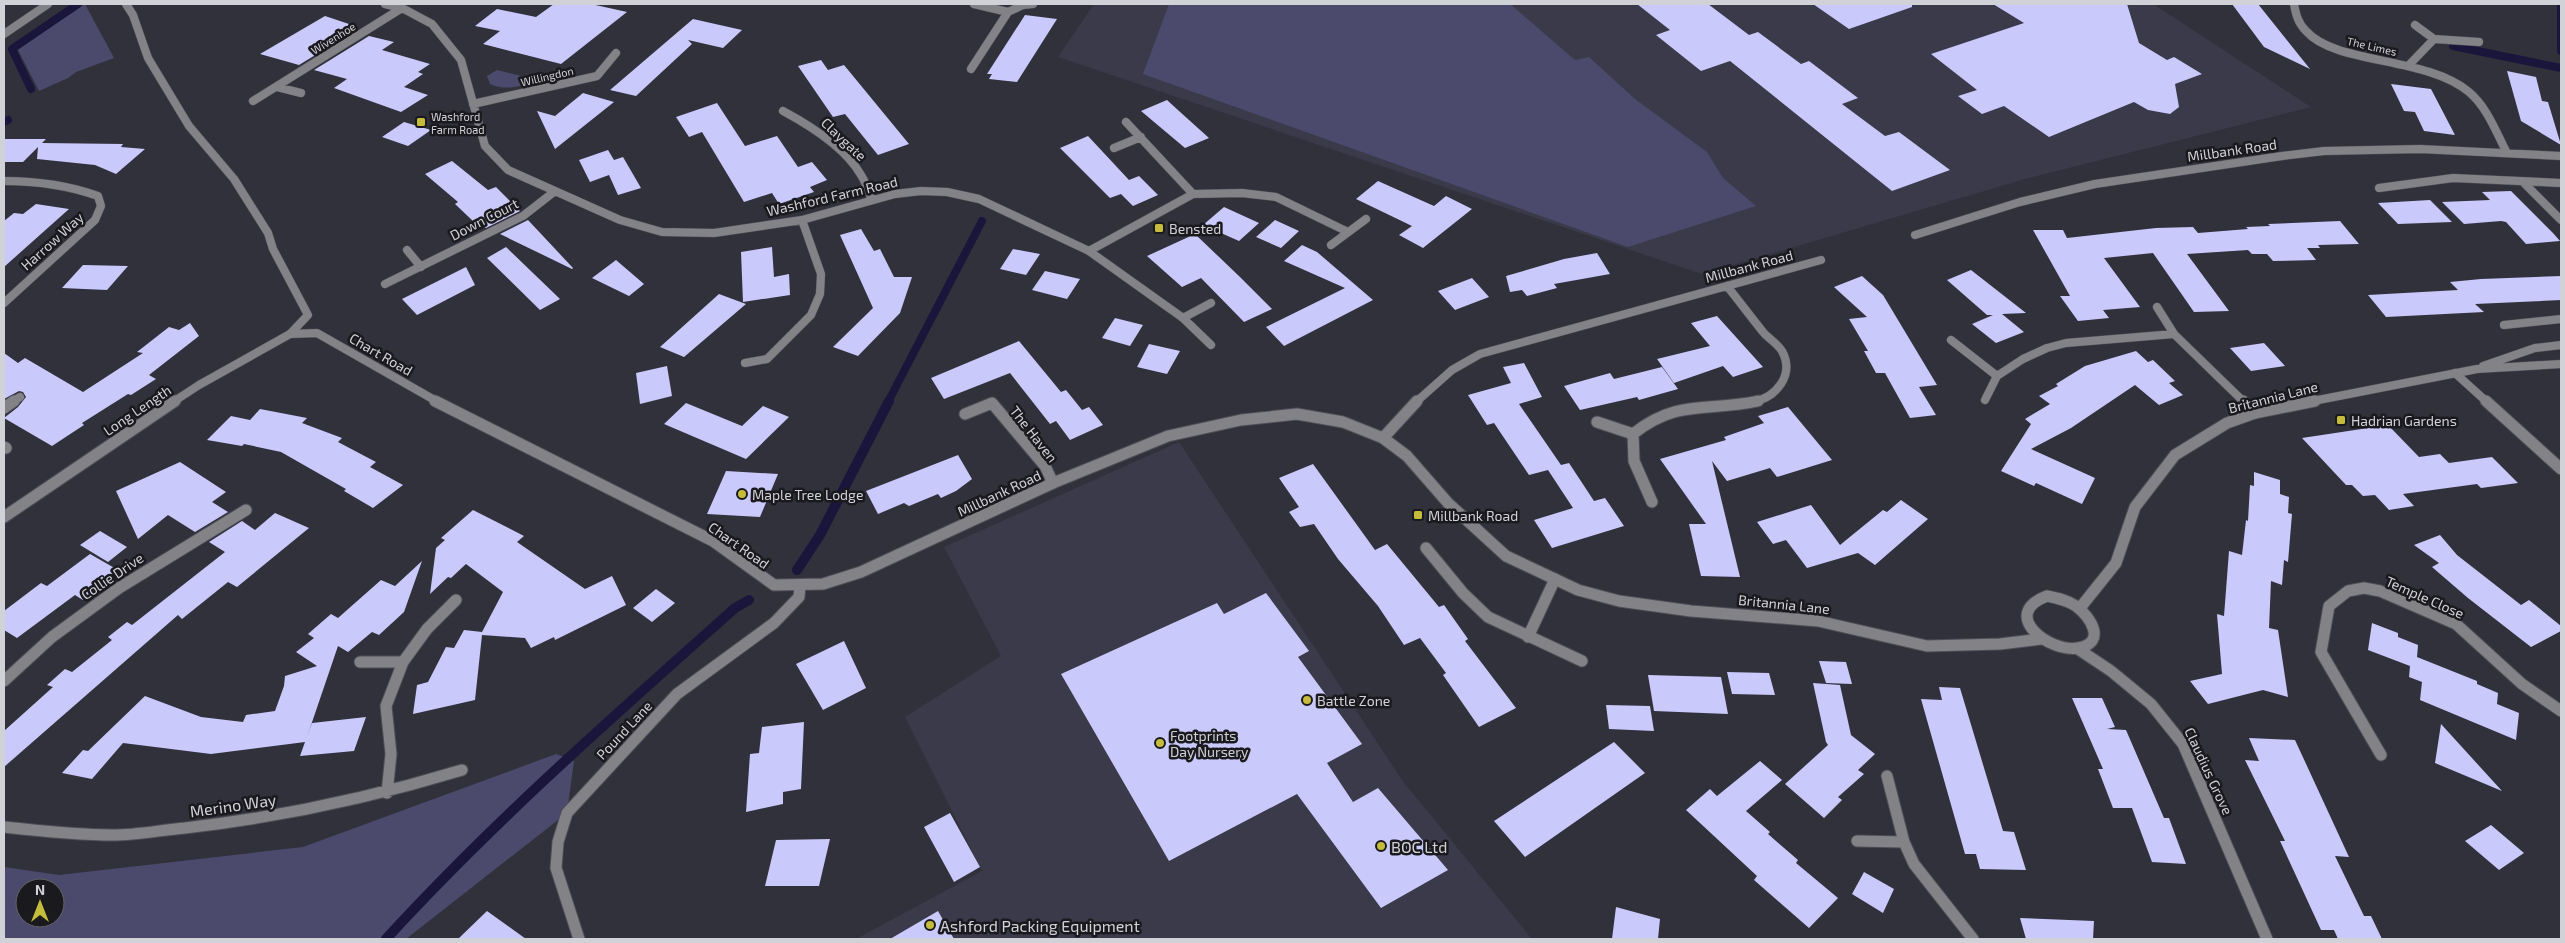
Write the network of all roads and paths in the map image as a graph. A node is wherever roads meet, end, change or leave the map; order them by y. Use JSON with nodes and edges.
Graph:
{"nodes":[{"id":1,"x":48,"y":4,"type":"edge"},
{"id":2,"x":126,"y":4,"type":"edge"},
{"id":3,"x":385,"y":4,"type":"edge"},
{"id":4,"x":974,"y":4,"type":"edge"},
{"id":5,"x":1034,"y":4,"type":"edge"},
{"id":6,"x":2294,"y":4,"type":"edge"},
{"id":7,"x":402,"y":8,"type":"junction"},
{"id":8,"x":1008,"y":12,"type":"junction"},
{"id":9,"x":2415,"y":25,"type":"dead end"},
{"id":10,"x":4,"y":34,"type":"edge"},
{"id":11,"x":2434,"y":39,"type":"junction"},
{"id":12,"x":2479,"y":42,"type":"dead end"},
{"id":13,"x":616,"y":53,"type":"dead end"},
{"id":14,"x":2409,"y":65,"type":"junction"},
{"id":15,"x":971,"y":69,"type":"dead end"},
{"id":16,"x":277,"y":86,"type":"junction"},
{"id":17,"x":301,"y":93,"type":"dead end"},
{"id":18,"x":253,"y":101,"type":"dead end"},
{"id":19,"x":473,"y":104,"type":"junction"},
{"id":20,"x":783,"y":111,"type":"dead end"},
{"id":21,"x":1126,"y":122,"type":"dead end"},
{"id":22,"x":1141,"y":137,"type":"junction"},
{"id":23,"x":1114,"y":148,"type":"dead end"},
{"id":24,"x":2507,"y":153,"type":"junction"},
{"id":25,"x":2561,"y":156,"type":"edge"},
{"id":26,"x":4,"y":181,"type":"edge"},
{"id":27,"x":2524,"y":183,"type":"junction"},
{"id":28,"x":2561,"y":183,"type":"edge"},
{"id":29,"x":2379,"y":188,"type":"dead end"},
{"id":30,"x":555,"y":191,"type":"junction"},
{"id":31,"x":1193,"y":194,"type":"junction"},
{"id":32,"x":872,"y":200,"type":"junction"},
{"id":33,"x":1366,"y":219,"type":"dead end"},
{"id":34,"x":802,"y":220,"type":"junction"},
{"id":35,"x":2561,"y":220,"type":"edge"},
{"id":36,"x":1348,"y":232,"type":"junction"},
{"id":37,"x":1915,"y":235,"type":"dead end"},
{"id":38,"x":1331,"y":245,"type":"dead end"},
{"id":39,"x":407,"y":250,"type":"dead end"},
{"id":40,"x":1089,"y":251,"type":"junction"},
{"id":41,"x":1821,"y":260,"type":"dead end"},
{"id":42,"x":421,"y":267,"type":"junction"},
{"id":43,"x":385,"y":284,"type":"dead end"},
{"id":44,"x":1727,"y":286,"type":"junction"},
{"id":45,"x":4,"y":303,"type":"edge"},
{"id":46,"x":1212,"y":304,"type":"dead end"},
{"id":47,"x":2158,"y":307,"type":"dead end"},
{"id":48,"x":1183,"y":318,"type":"junction"},
{"id":49,"x":2561,"y":319,"type":"edge"},
{"id":50,"x":2504,"y":325,"type":"dead end"},
{"id":51,"x":290,"y":334,"type":"junction"},
{"id":52,"x":2174,"y":334,"type":"junction"},
{"id":53,"x":1951,"y":340,"type":"dead end"},
{"id":54,"x":1210,"y":345,"type":"dead end"},
{"id":55,"x":2561,"y":345,"type":"edge"},
{"id":56,"x":745,"y":362,"type":"dead end"},
{"id":57,"x":2561,"y":364,"type":"edge"},
{"id":58,"x":2477,"y":368,"type":"junction"},
{"id":59,"x":2455,"y":373,"type":"junction"},
{"id":60,"x":1997,"y":376,"type":"junction"},
{"id":61,"x":20,"y":397,"type":"dead end"},
{"id":62,"x":1985,"y":400,"type":"dead end"},
{"id":63,"x":4,"y":408,"type":"edge"},
{"id":64,"x":965,"y":414,"type":"dead end"},
{"id":65,"x":2256,"y":414,"type":"junction"},
{"id":66,"x":1597,"y":422,"type":"dead end"},
{"id":67,"x":1634,"y":434,"type":"junction"},
{"id":68,"x":1383,"y":438,"type":"junction"},
{"id":69,"x":2561,"y":469,"type":"edge"},
{"id":70,"x":1053,"y":483,"type":"junction"},
{"id":71,"x":1652,"y":502,"type":"dead end"},
{"id":72,"x":246,"y":510,"type":"dead end"},
{"id":73,"x":4,"y":517,"type":"edge"},
{"id":74,"x":1426,"y":548,"type":"dead end"},
{"id":75,"x":1555,"y":579,"type":"junction"},
{"id":76,"x":800,"y":585,"type":"junction"},
{"id":77,"x":456,"y":600,"type":"dead end"},
{"id":78,"x":2080,"y":608,"type":"junction"},
{"id":79,"x":1528,"y":637,"type":"junction"},
{"id":80,"x":2041,"y":639,"type":"junction"},
{"id":81,"x":2078,"y":649,"type":"junction"},
{"id":82,"x":1582,"y":661,"type":"dead end"},
{"id":83,"x":360,"y":662,"type":"dead end"},
{"id":84,"x":403,"y":662,"type":"junction"},
{"id":85,"x":4,"y":681,"type":"edge"},
{"id":86,"x":2561,"y":712,"type":"edge"},
{"id":87,"x":2381,"y":755,"type":"dead end"},
{"id":88,"x":462,"y":770,"type":"dead end"},
{"id":89,"x":1887,"y":776,"type":"dead end"},
{"id":90,"x":387,"y":793,"type":"junction"},
{"id":91,"x":4,"y":827,"type":"edge"},
{"id":92,"x":1857,"y":841,"type":"dead end"},
{"id":93,"x":1904,"y":842,"type":"junction"},
{"id":94,"x":579,"y":939,"type":"edge"},
{"id":95,"x":1973,"y":939,"type":"edge"},
{"id":96,"x":2266,"y":939,"type":"edge"}],
"edges":[{"from":1,"to":10,"type":"street"},
{"from":2,"to":51,"type":"street"},
{"from":3,"to":7,"type":"street","name":"Washford Farm Road"},
{"from":4,"to":8,"type":"street"},
{"from":5,"to":8,"type":"street"},
{"from":6,"to":14,"type":"street","name":"The Limes"},
{"from":7,"to":16,"type":"street","name":"Wivenhoe"},
{"from":7,"to":19,"type":"street","name":"Washford Farm Road"},
{"from":8,"to":15,"type":"street"},
{"from":9,"to":11,"type":"street"},
{"from":11,"to":12,"type":"street"},
{"from":11,"to":14,"type":"street","name":"The Limes"},
{"from":13,"to":19,"type":"street","name":"Willingdon"},
{"from":14,"to":24,"type":"street","name":"The Limes"},
{"from":16,"to":17,"type":"street"},
{"from":16,"to":18,"type":"street","name":"Wivenhoe"},
{"from":19,"to":30,"type":"street","name":"Washford Farm Road"},
{"from":20,"to":32,"type":"street","name":"Claygate"},
{"from":21,"to":22,"type":"street"},
{"from":22,"to":23,"type":"street"},
{"from":22,"to":31,"type":"street"},
{"from":24,"to":25,"type":"street","name":"Millbank Road"},
{"from":24,"to":37,"type":"street","name":"Millbank Road"},
{"from":26,"to":45,"type":"street","name":"Harrow Way"},
{"from":27,"to":28,"type":"street"},
{"from":27,"to":29,"type":"street"},
{"from":27,"to":35,"type":"street"},
{"from":30,"to":34,"type":"street","name":"Washford Farm Road"},
{"from":30,"to":42,"type":"street","name":"Down Court"},
{"from":31,"to":36,"type":"street"},
{"from":31,"to":40,"type":"street"},
{"from":32,"to":34,"type":"street","name":"Washford Farm Road"},
{"from":32,"to":40,"type":"street","name":"Washford Farm Road"},
{"from":33,"to":36,"type":"street"},
{"from":34,"to":56,"type":"street"},
{"from":36,"to":38,"type":"street"},
{"from":39,"to":42,"type":"street"},
{"from":40,"to":48,"type":"street","name":"Washford Farm Road"},
{"from":41,"to":44,"type":"street","name":"Millbank Road"},
{"from":42,"to":43,"type":"street","name":"Down Court"},
{"from":44,"to":67,"type":"street"},
{"from":44,"to":68,"type":"street","name":"Millbank Road"},
{"from":46,"to":48,"type":"street"},
{"from":47,"to":52,"type":"street"},
{"from":48,"to":54,"type":"street","name":"Washford Farm Road"},
{"from":49,"to":50,"type":"street"},
{"from":51,"to":73,"type":"street","name":"Long Length"},
{"from":51,"to":76,"type":"street","name":"Chart Road"},
{"from":52,"to":60,"type":"street"},
{"from":52,"to":65,"type":"street"},
{"from":53,"to":60,"type":"street"},
{"from":55,"to":58,"type":"street","name":"Britannia Lane"},
{"from":57,"to":58,"type":"street","name":"Britannia Lane"},
{"from":58,"to":59,"type":"street","name":"Britannia Lane"},
{"from":59,"to":65,"type":"street","name":"Britannia Lane"},
{"from":59,"to":69,"type":"street"},
{"from":60,"to":62,"type":"street"},
{"from":61,"to":63,"type":"street"},
{"from":64,"to":70,"type":"street","name":"The Haven"},
{"from":65,"to":78,"type":"street","name":"Britannia Lane"},
{"from":66,"to":67,"type":"street"},
{"from":67,"to":71,"type":"street"},
{"from":68,"to":70,"type":"street","name":"Millbank Road"},
{"from":68,"to":75,"type":"street","name":"Britannia Lane"},
{"from":70,"to":76,"type":"street","name":"Millbank Road"},
{"from":72,"to":85,"type":"street","name":"Collie Drive"},
{"from":74,"to":79,"type":"street"},
{"from":75,"to":79,"type":"street"},
{"from":75,"to":80,"type":"street","name":"Britannia Lane"},
{"from":76,"to":94,"type":"street","name":"Pound Lane"},
{"from":77,"to":84,"type":"street"},
{"from":78,"to":80,"type":"street"},
{"from":78,"to":81,"type":"street"},
{"from":79,"to":82,"type":"street"},
{"from":80,"to":81,"type":"street","name":"Britannia Lane"},
{"from":81,"to":96,"type":"street","name":"Claudius Grove"},
{"from":83,"to":84,"type":"street"},
{"from":84,"to":90,"type":"street"},
{"from":86,"to":87,"type":"street","name":"Temple Close"},
{"from":88,"to":90,"type":"street","name":"Merino Way"},
{"from":89,"to":93,"type":"street"},
{"from":90,"to":91,"type":"street","name":"Merino Way"},
{"from":92,"to":93,"type":"street"},
{"from":93,"to":95,"type":"street"}]}
